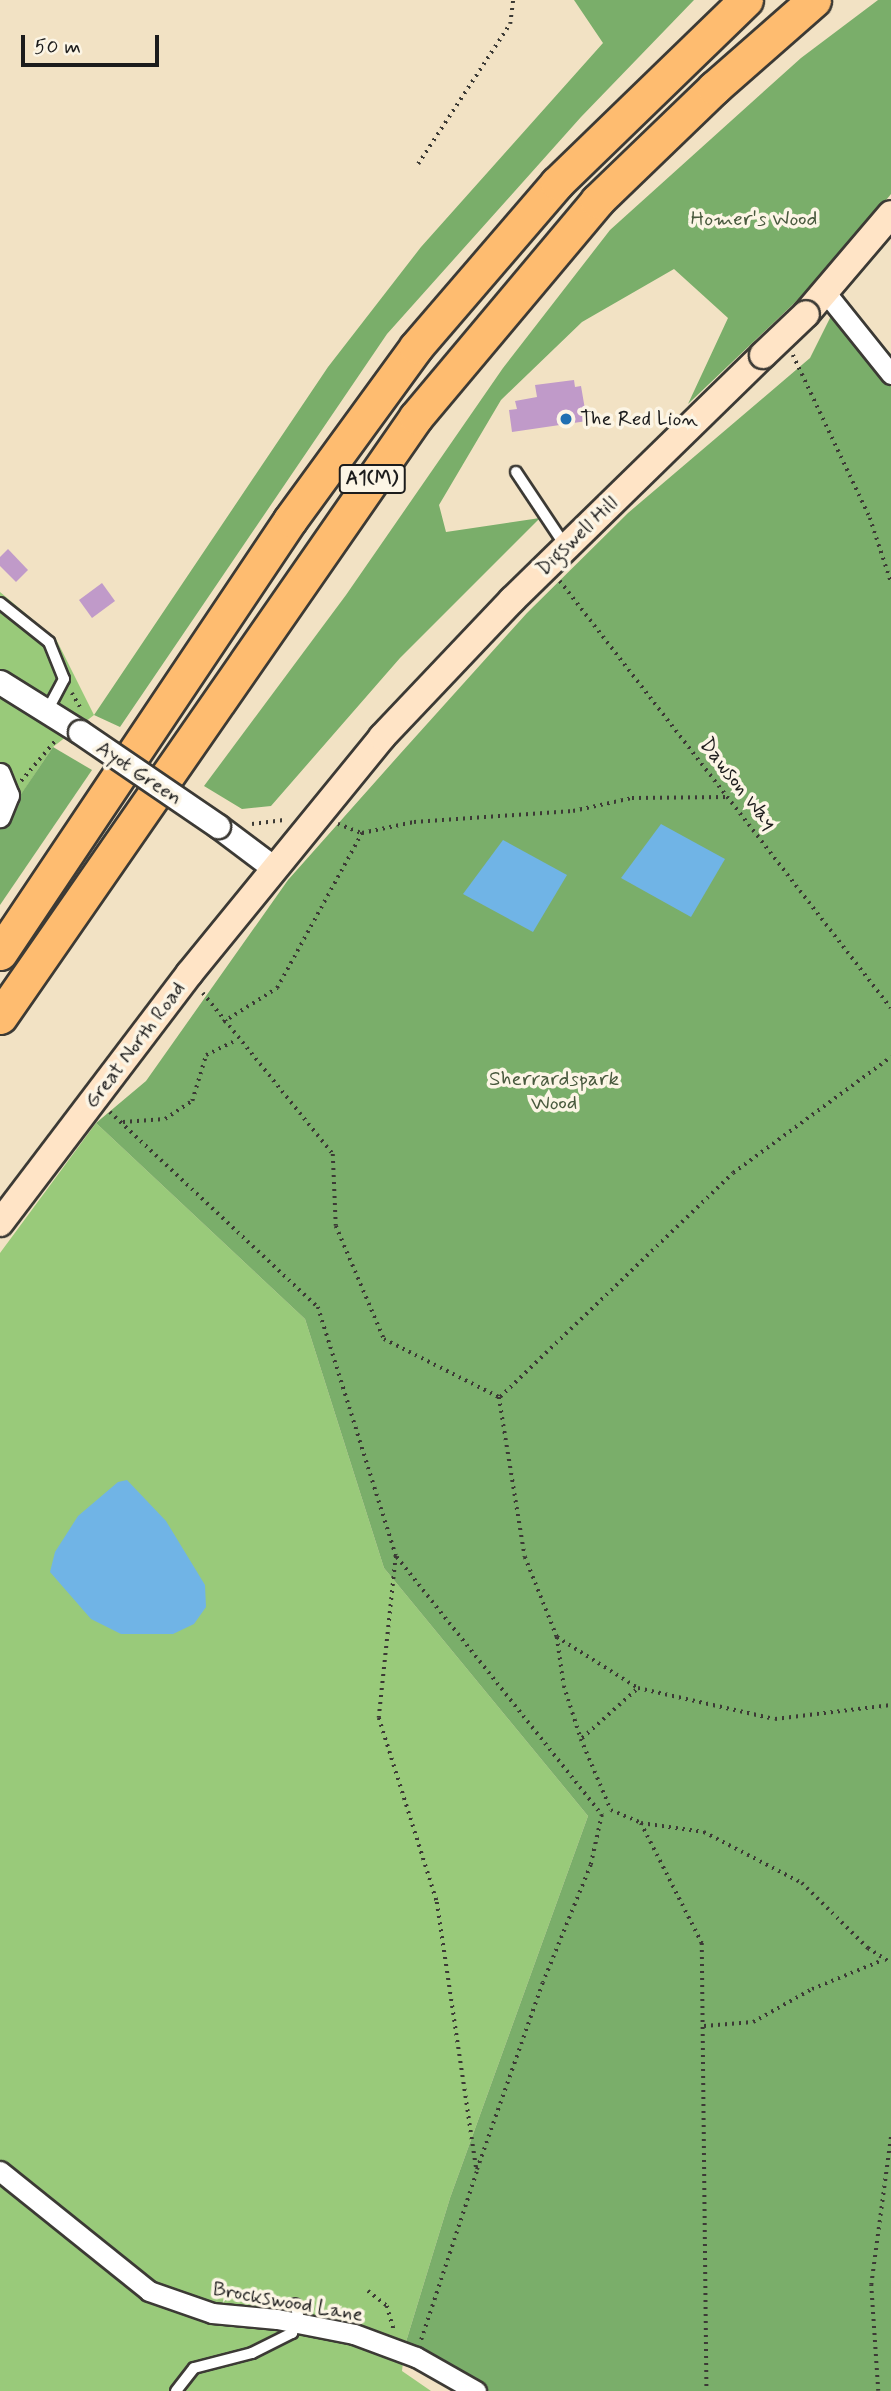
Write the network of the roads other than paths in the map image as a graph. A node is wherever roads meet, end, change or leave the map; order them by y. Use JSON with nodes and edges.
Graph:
{"nodes":[{"id":1,"x":747,"y":0,"type":"edge"},
{"id":2,"x":814,"y":0,"type":"edge"},
{"id":3,"x":891,"y":214,"type":"edge"},
{"id":4,"x":827,"y":293,"type":"junction"},
{"id":5,"x":891,"y":374,"type":"edge"},
{"id":6,"x":516,"y":472,"type":"dead end"},
{"id":7,"x":566,"y":547,"type":"junction"},
{"id":8,"x":0,"y":603,"type":"edge"},
{"id":9,"x":5,"y":692,"type":"edge"},
{"id":10,"x":47,"y":711,"type":"junction"},
{"id":11,"x":0,"y":773,"type":"edge"},
{"id":12,"x":0,"y":817,"type":"edge"},
{"id":13,"x":274,"y":868,"type":"junction"},
{"id":14,"x":0,"y":953,"type":"edge"},
{"id":15,"x":0,"y":1017,"type":"edge"},
{"id":16,"x":0,"y":1223,"type":"edge"},
{"id":17,"x":0,"y":2171,"type":"edge"},
{"id":18,"x":296,"y":2314,"type":"junction"},
{"id":19,"x":176,"y":2391,"type":"edge"},
{"id":20,"x":475,"y":2391,"type":"edge"}],
"edges":[{"from":1,"to":14,"type":"highway","number":"A1(M)"},
{"from":2,"to":15,"type":"highway","number":"A1(M)"},
{"from":3,"to":4,"type":"main road","name":"Digswell Hill"},
{"from":4,"to":5,"type":"street"},
{"from":4,"to":7,"type":"main road","name":"Digswell Hill","bridge":true},
{"from":6,"to":7,"type":"lane"},
{"from":7,"to":13,"type":"main road","name":"Digswell Hill"},
{"from":8,"to":10,"type":"lane"},
{"from":9,"to":10,"type":"street","name":"Ayot Green"},
{"from":10,"to":13,"type":"street","name":"Ayot Green","bridge":true},
{"from":11,"to":12,"type":"street"},
{"from":13,"to":16,"type":"main road","name":"Great North Road"},
{"from":17,"to":18,"type":"street","name":"Brockswood Lane"},
{"from":18,"to":19,"type":"lane"},
{"from":18,"to":20,"type":"street","name":"Brockswood Lane"}]}
